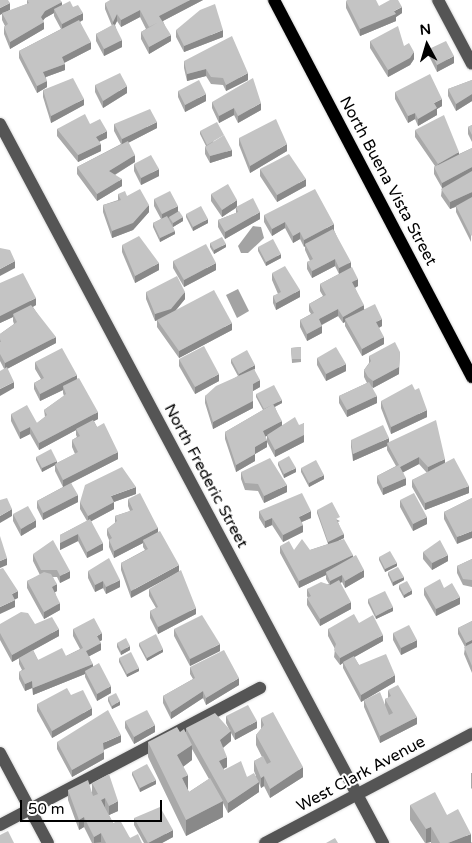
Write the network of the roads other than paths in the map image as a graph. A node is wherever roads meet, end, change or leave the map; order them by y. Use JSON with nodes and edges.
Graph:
{"nodes":[{"id":1,"x":274,"y":0,"type":"edge"},
{"id":2,"x":438,"y":0,"type":"edge"},
{"id":3,"x":472,"y":64,"type":"edge"},
{"id":4,"x":0,"y":124,"type":"edge"},
{"id":5,"x":472,"y":377,"type":"edge"},
{"id":6,"x":260,"y":688,"type":"dead end"},
{"id":7,"x":472,"y":734,"type":"edge"},
{"id":8,"x":0,"y":753,"type":"edge"},
{"id":9,"x":357,"y":794,"type":"junction"},
{"id":10,"x":30,"y":809,"type":"junction"},
{"id":11,"x":0,"y":825,"type":"edge"},
{"id":12,"x":48,"y":843,"type":"edge"},
{"id":13,"x":265,"y":843,"type":"edge"},
{"id":14,"x":383,"y":843,"type":"edge"}],
"edges":[{"from":1,"to":5,"type":"main road","name":"North Buena Vista Street"},
{"from":2,"to":3,"type":"street"},
{"from":4,"to":9,"type":"street","name":"North Frederic Street"},
{"from":6,"to":10,"type":"street"},
{"from":7,"to":9,"type":"street","name":"West Clark Avenue"},
{"from":8,"to":10,"type":"street"},
{"from":9,"to":13,"type":"street","name":"West Clark Avenue"},
{"from":9,"to":14,"type":"street","name":"North Frederic Street"},
{"from":10,"to":11,"type":"street"},
{"from":10,"to":12,"type":"street"}]}
